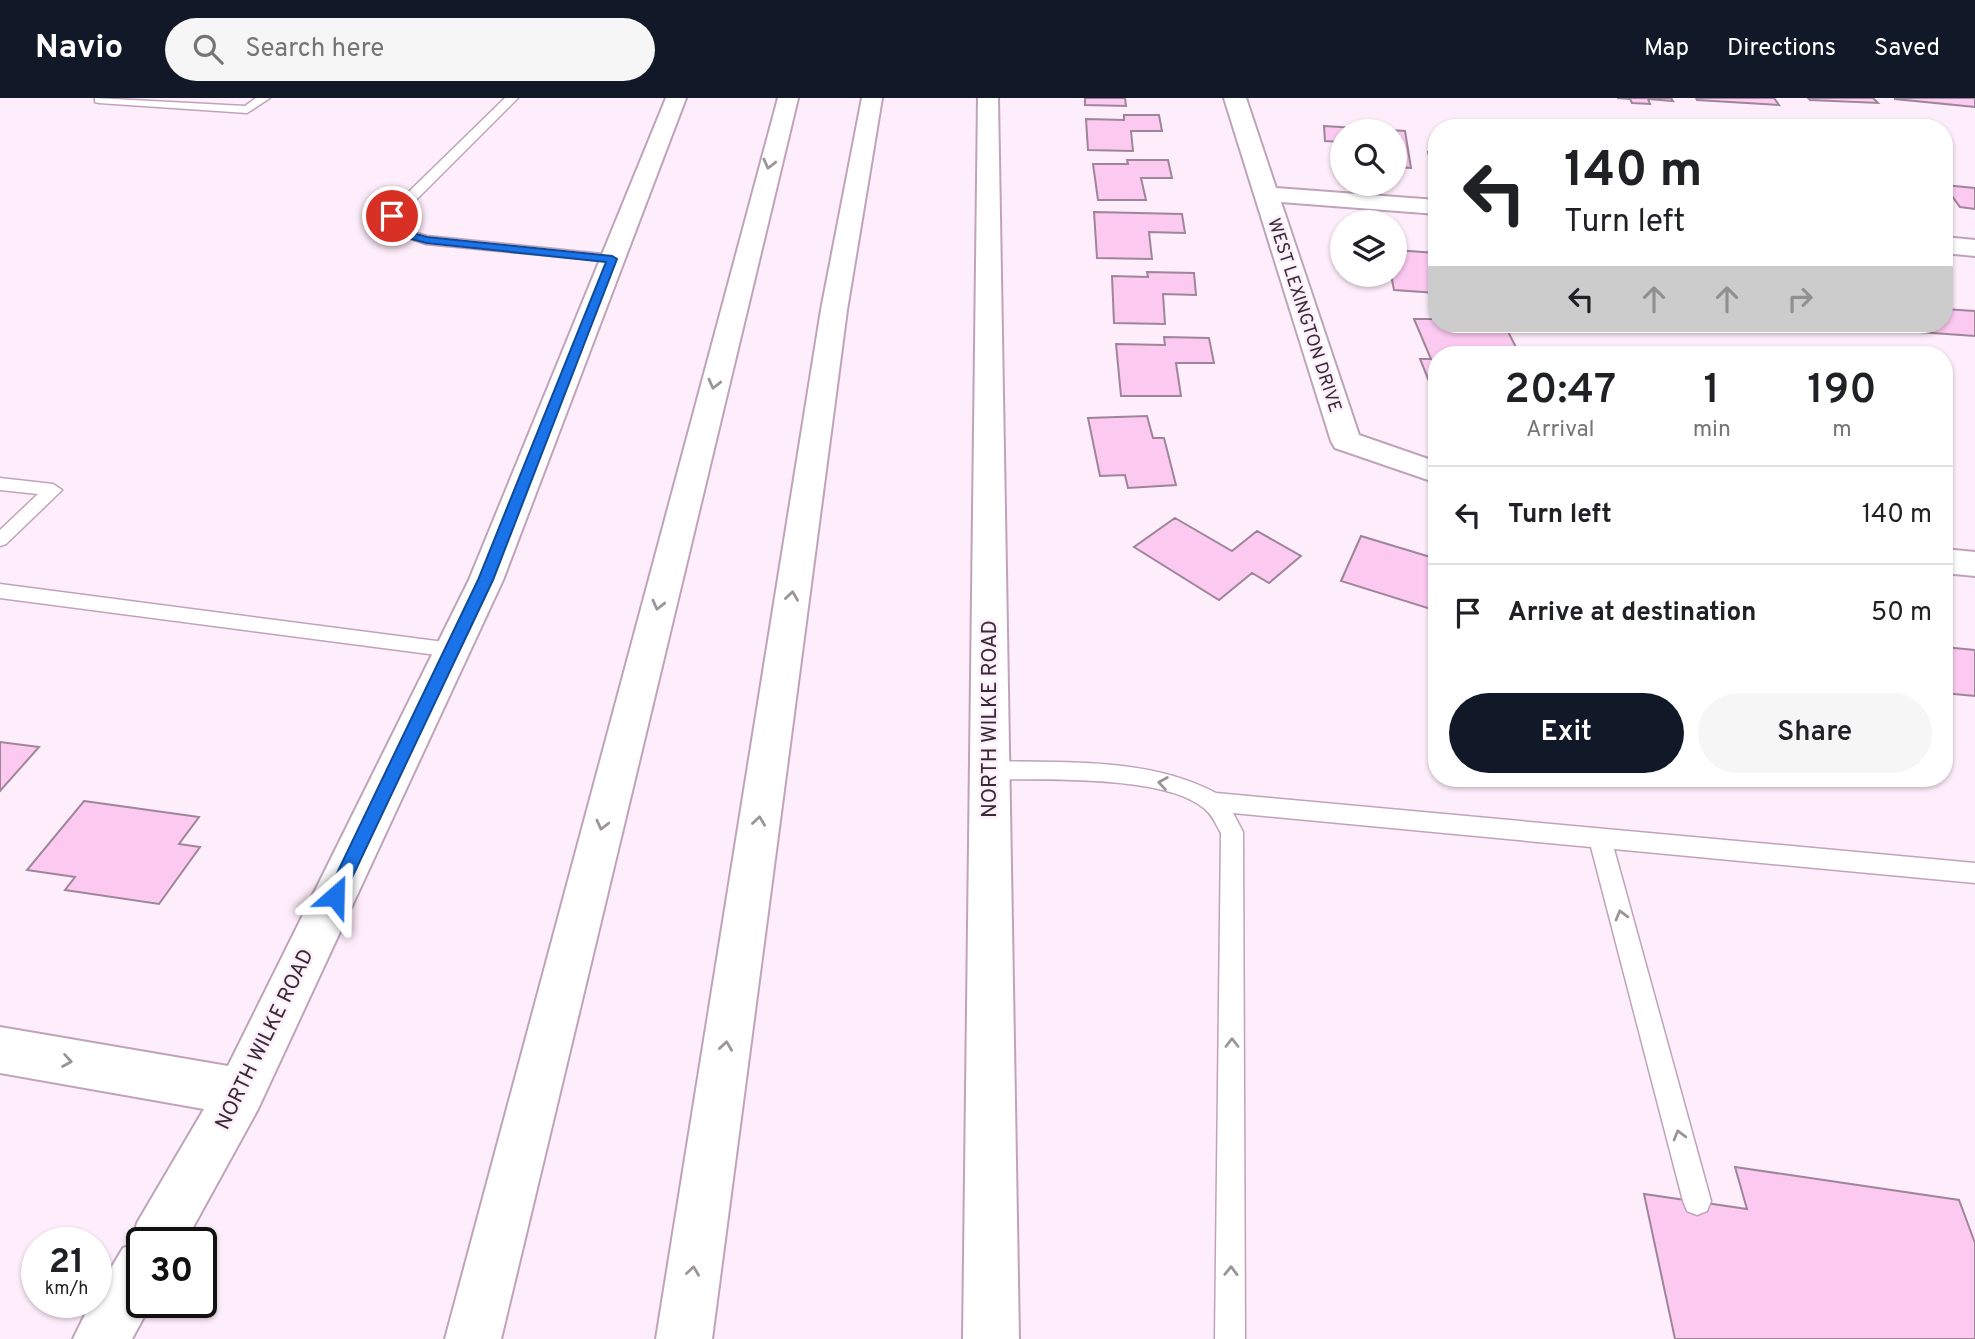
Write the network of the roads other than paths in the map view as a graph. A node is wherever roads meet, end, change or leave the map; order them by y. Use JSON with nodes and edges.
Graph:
{"nodes":[{"id":1,"x":264,"y":98,"type":"edge"},
{"id":2,"x":513,"y":98,"type":"edge"},
{"id":3,"x":676,"y":98,"type":"edge"},
{"id":4,"x":788,"y":98,"type":"edge"},
{"id":5,"x":872,"y":98,"type":"edge"},
{"id":6,"x":988,"y":98,"type":"edge"},
{"id":7,"x":1236,"y":98,"type":"edge"},
{"id":8,"x":99,"y":100,"type":"dead end"},
{"id":9,"x":1266,"y":194,"type":"junction"},
{"id":10,"x":1428,"y":206,"type":"edge"},
{"id":11,"x":1953,"y":246,"type":"edge"},
{"id":12,"x":1975,"y":248,"type":"edge"},
{"id":13,"x":612,"y":259,"type":"junction"},
{"id":14,"x":1428,"y":470,"type":"edge"},
{"id":15,"x":0,"y":484,"type":"edge"},
{"id":16,"x":0,"y":540,"type":"edge"},
{"id":17,"x":1953,"y":562,"type":"edge"},
{"id":18,"x":1975,"y":564,"type":"edge"},
{"id":19,"x":0,"y":591,"type":"edge"},
{"id":20,"x":452,"y":650,"type":"junction"},
{"id":21,"x":989,"y":770,"type":"junction"},
{"id":22,"x":1213,"y":802,"type":"junction"},
{"id":23,"x":1600,"y":838,"type":"junction"},
{"id":24,"x":1975,"y":873,"type":"edge"},
{"id":25,"x":0,"y":1049,"type":"edge"},
{"id":26,"x":241,"y":1092,"type":"junction"},
{"id":27,"x":1697,"y":1201,"type":"dead end"},
{"id":28,"x":164,"y":1227,"type":"edge"},
{"id":29,"x":126,"y":1295,"type":"edge"},
{"id":30,"x":101,"y":1339,"type":"edge"},
{"id":31,"x":473,"y":1339,"type":"edge"},
{"id":32,"x":684,"y":1339,"type":"edge"},
{"id":33,"x":990,"y":1339,"type":"edge"},
{"id":34,"x":1230,"y":1339,"type":"edge"}],
"edges":[{"from":1,"to":8,"type":"lane"},
{"from":2,"to":13,"type":"lane"},
{"from":3,"to":13,"type":"main road","name":"NORTH WILKE ROAD"},
{"from":4,"to":31,"type":"main road","one_way":true},
{"from":32,"to":5,"type":"main road","one_way":true},
{"from":6,"to":21,"type":"main road","name":"NORTH WILKE ROAD"},
{"from":7,"to":9,"type":"main road","name":"WEST LEXINGTON DRIVE"},
{"from":9,"to":10,"type":"main road"},
{"from":9,"to":14,"type":"main road","name":"WEST LEXINGTON DRIVE"},
{"from":11,"to":12,"type":"main road"},
{"from":13,"to":20,"type":"main road","name":"NORTH WILKE ROAD"},
{"from":15,"to":16,"type":"lane"},
{"from":17,"to":18,"type":"main road"},
{"from":19,"to":20,"type":"lane"},
{"from":20,"to":26,"type":"main road","name":"NORTH WILKE ROAD"},
{"from":22,"to":21,"type":"lane","one_way":true},
{"from":21,"to":33,"type":"main road","name":"NORTH WILKE ROAD"},
{"from":22,"to":23,"type":"lane"},
{"from":34,"to":22,"type":"lane","one_way":true},
{"from":23,"to":24,"type":"lane"},
{"from":27,"to":23,"type":"lane","one_way":true},
{"from":25,"to":26,"type":"main road","one_way":true},
{"from":26,"to":28,"type":"main road","name":"NORTH WILKE ROAD"},
{"from":29,"to":30,"type":"main road"}]}
